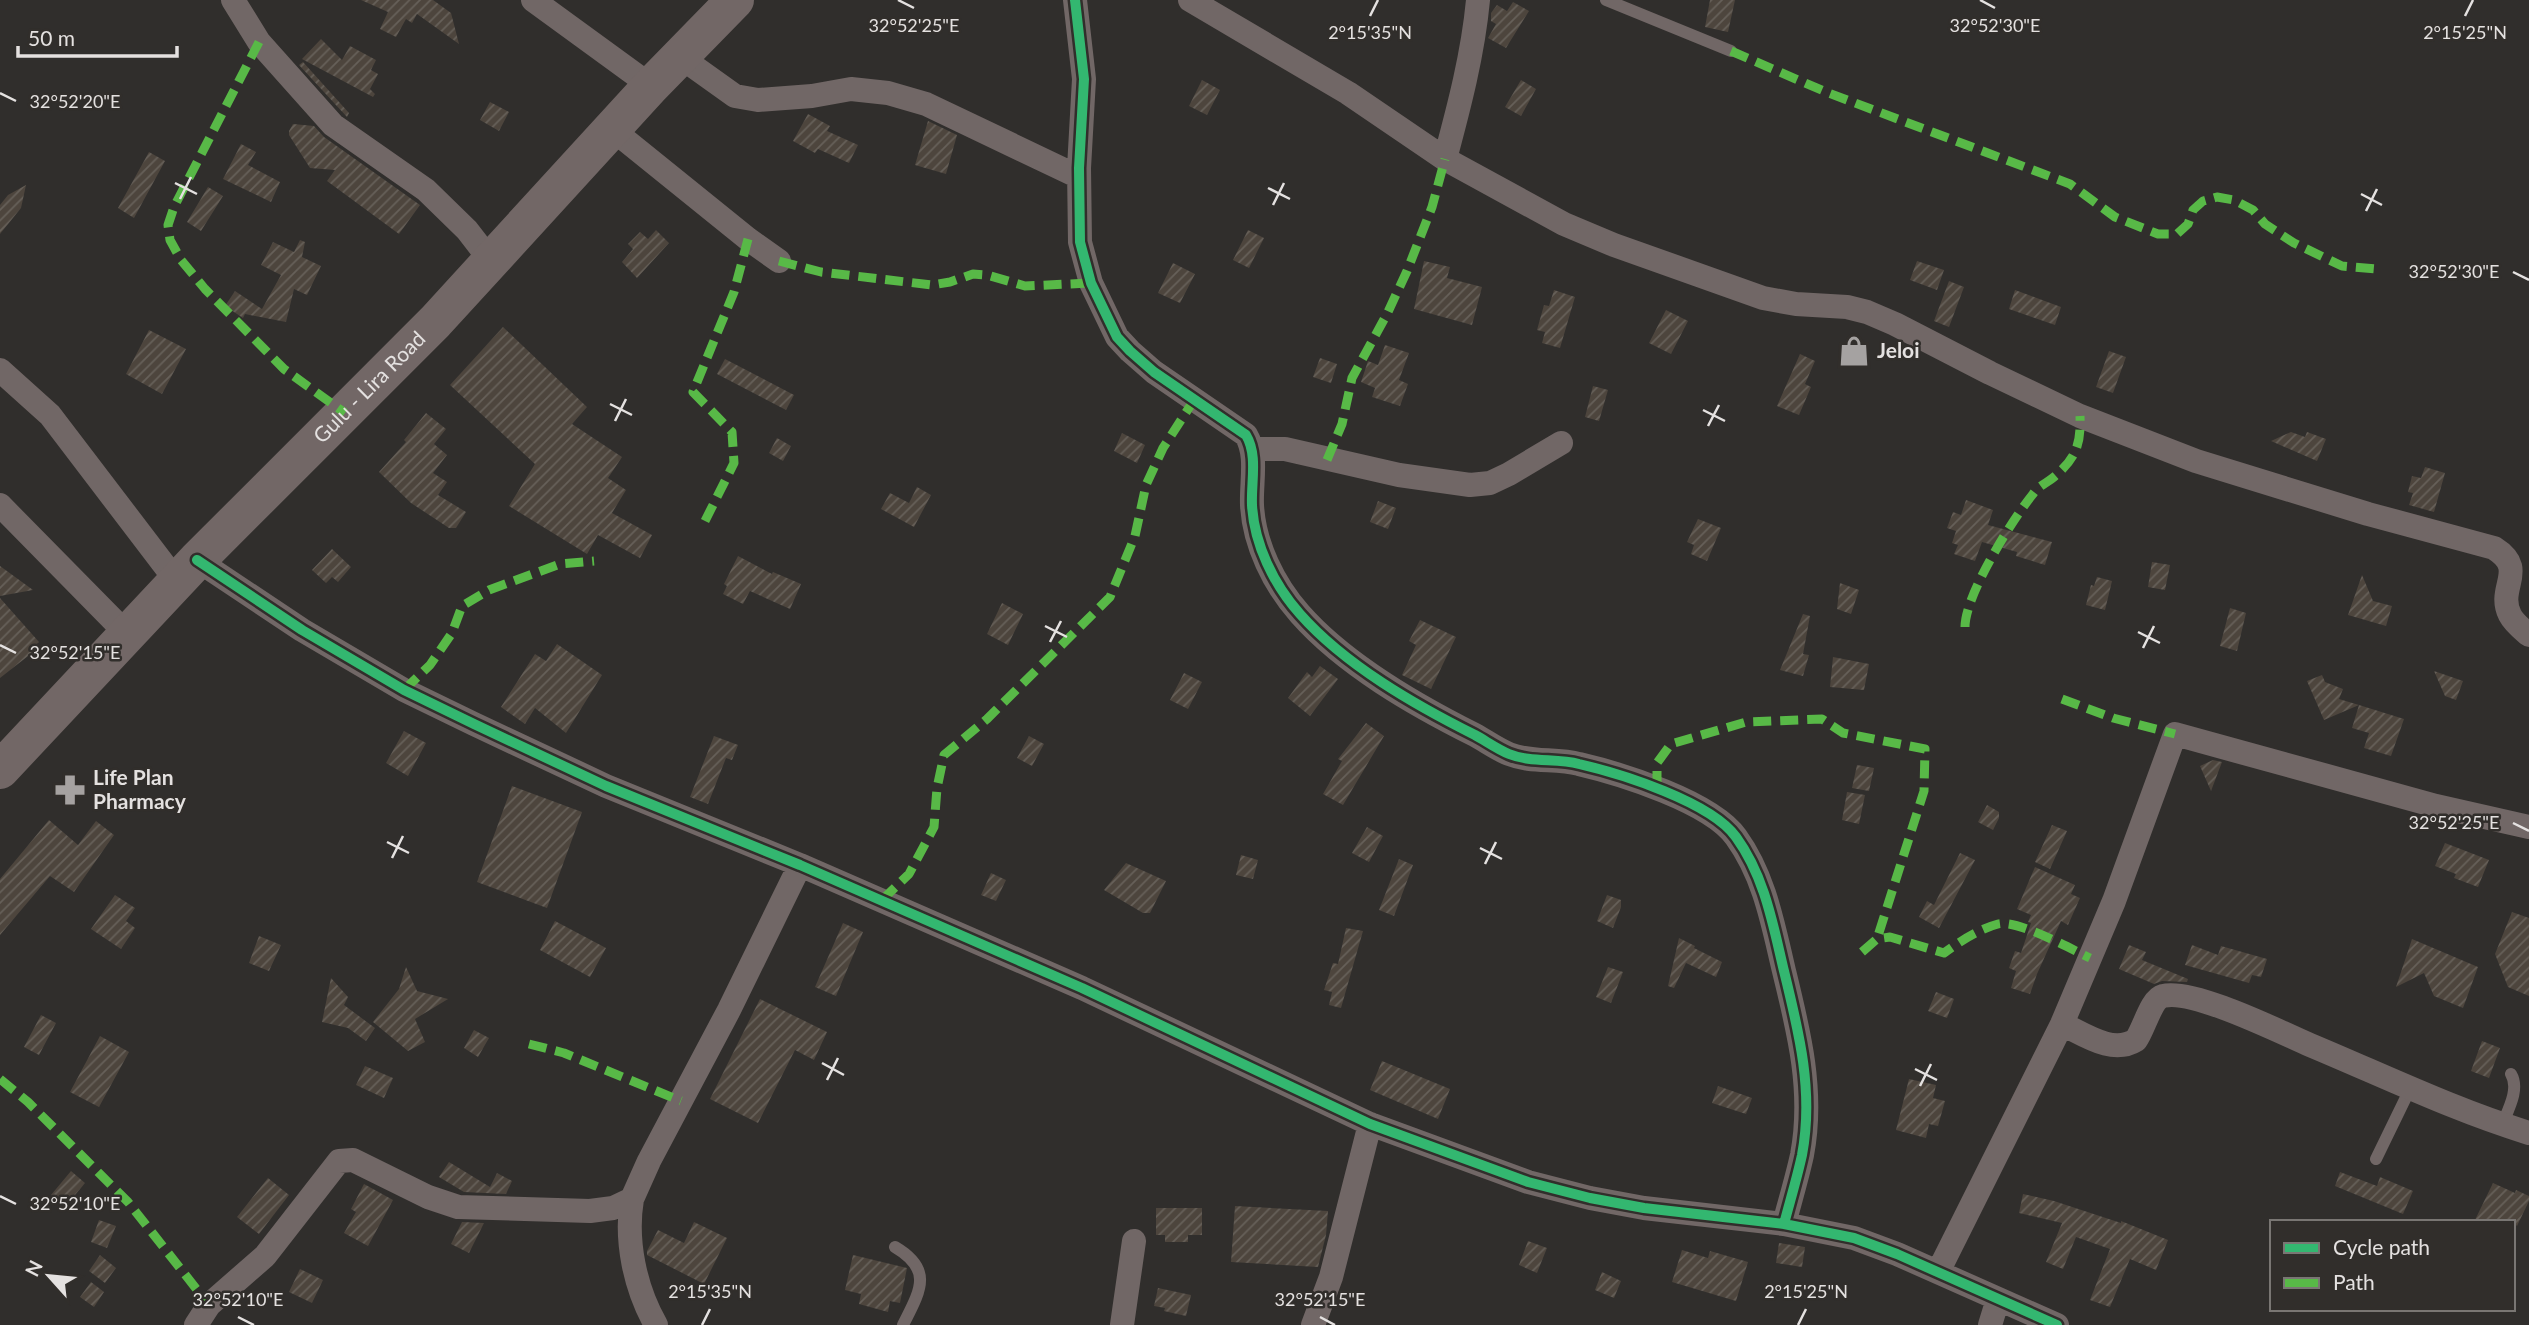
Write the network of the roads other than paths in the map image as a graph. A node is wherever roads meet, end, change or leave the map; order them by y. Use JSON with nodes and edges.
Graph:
{"nodes":[{"id":1,"x":233,"y":0,"type":"edge"},
{"id":2,"x":533,"y":0,"type":"edge"},
{"id":3,"x":735,"y":0,"type":"edge"},
{"id":4,"x":1075,"y":0,"type":"edge"},
{"id":5,"x":1190,"y":0,"type":"edge"},
{"id":6,"x":1478,"y":0,"type":"edge"},
{"id":7,"x":1606,"y":0,"type":"edge"},
{"id":8,"x":1731,"y":51,"type":"dead end"},
{"id":9,"x":679,"y":56,"type":"junction"},
{"id":10,"x":650,"y":86,"type":"junction"},
{"id":11,"x":613,"y":130,"type":"junction"},
{"id":12,"x":1445,"y":159,"type":"junction"},
{"id":13,"x":1079,"y":177,"type":"junction"},
{"id":14,"x":491,"y":261,"type":"junction"},
{"id":15,"x":779,"y":261,"type":"dead end"},
{"id":16,"x":0,"y":370,"type":"edge"},
{"id":17,"x":1561,"y":443,"type":"dead end"},
{"id":18,"x":1252,"y":449,"type":"junction"},
{"id":19,"x":0,"y":505,"type":"edge"},
{"id":20,"x":187,"y":572,"type":"junction"},
{"id":21,"x":128,"y":635,"type":"junction"},
{"id":22,"x":2529,"y":635,"type":"edge"},
{"id":23,"x":0,"y":770,"type":"edge"},
{"id":24,"x":2529,"y":827,"type":"edge"},
{"id":25,"x":800,"y":865,"type":"junction"},
{"id":26,"x":2062,"y":1024,"type":"junction"},
{"id":27,"x":2511,"y":1074,"type":"dead end"},
{"id":28,"x":2411,"y":1087,"type":"junction"},
{"id":29,"x":1370,"y":1124,"type":"junction"},
{"id":30,"x":2502,"y":1125,"type":"junction"},
{"id":31,"x":2529,"y":1133,"type":"edge"},
{"id":32,"x":2376,"y":1159,"type":"dead end"},
{"id":33,"x":632,"y":1199,"type":"junction"},
{"id":34,"x":1784,"y":1224,"type":"junction"},
{"id":35,"x":1134,"y":1241,"type":"dead end"},
{"id":36,"x":895,"y":1247,"type":"dead end"},
{"id":37,"x":1938,"y":1272,"type":"junction"},
{"id":38,"x":1998,"y":1299,"type":"junction"},
{"id":39,"x":196,"y":1325,"type":"edge"},
{"id":40,"x":656,"y":1325,"type":"edge"},
{"id":41,"x":903,"y":1325,"type":"edge"},
{"id":42,"x":1122,"y":1325,"type":"edge"},
{"id":43,"x":1313,"y":1325,"type":"edge"},
{"id":44,"x":1990,"y":1325,"type":"edge"},
{"id":45,"x":2057,"y":1325,"type":"edge"}],
"edges":[{"from":1,"to":14,"type":"street"},
{"from":2,"to":10,"type":"street"},
{"from":3,"to":9,"type":"main road","name":"Gulu - Lira Road"},
{"from":4,"to":13,"type":"street"},
{"from":5,"to":12,"type":"street"},
{"from":6,"to":12,"type":"street"},
{"from":7,"to":8,"type":"lane"},
{"from":9,"to":10,"type":"main road","name":"Gulu - Lira Road"},
{"from":9,"to":13,"type":"street"},
{"from":10,"to":11,"type":"main road","name":"Gulu - Lira Road"},
{"from":11,"to":14,"type":"main road","name":"Gulu - Lira Road"},
{"from":11,"to":15,"type":"street"},
{"from":12,"to":22,"type":"street"},
{"from":13,"to":18,"type":"street"},
{"from":14,"to":20,"type":"main road","name":"Gulu - Lira Road"},
{"from":16,"to":20,"type":"street"},
{"from":17,"to":18,"type":"street"},
{"from":18,"to":34,"type":"street"},
{"from":19,"to":21,"type":"street"},
{"from":20,"to":21,"type":"main road","name":"Gulu - Lira Road"},
{"from":20,"to":25,"type":"street"},
{"from":21,"to":23,"type":"main road","name":"Gulu - Lira Road"},
{"from":24,"to":26,"type":"street"},
{"from":25,"to":29,"type":"street"},
{"from":25,"to":33,"type":"street"},
{"from":26,"to":28,"type":"street"},
{"from":26,"to":37,"type":"street"},
{"from":27,"to":30,"type":"lane"},
{"from":28,"to":30,"type":"street"},
{"from":28,"to":32,"type":"lane"},
{"from":29,"to":34,"type":"street"},
{"from":29,"to":43,"type":"street"},
{"from":30,"to":31,"type":"street"},
{"from":33,"to":39,"type":"street"},
{"from":33,"to":40,"type":"street"},
{"from":34,"to":37,"type":"street"},
{"from":35,"to":42,"type":"street"},
{"from":36,"to":41,"type":"lane"},
{"from":37,"to":38,"type":"street"},
{"from":38,"to":44,"type":"street"},
{"from":38,"to":45,"type":"street"}]}
